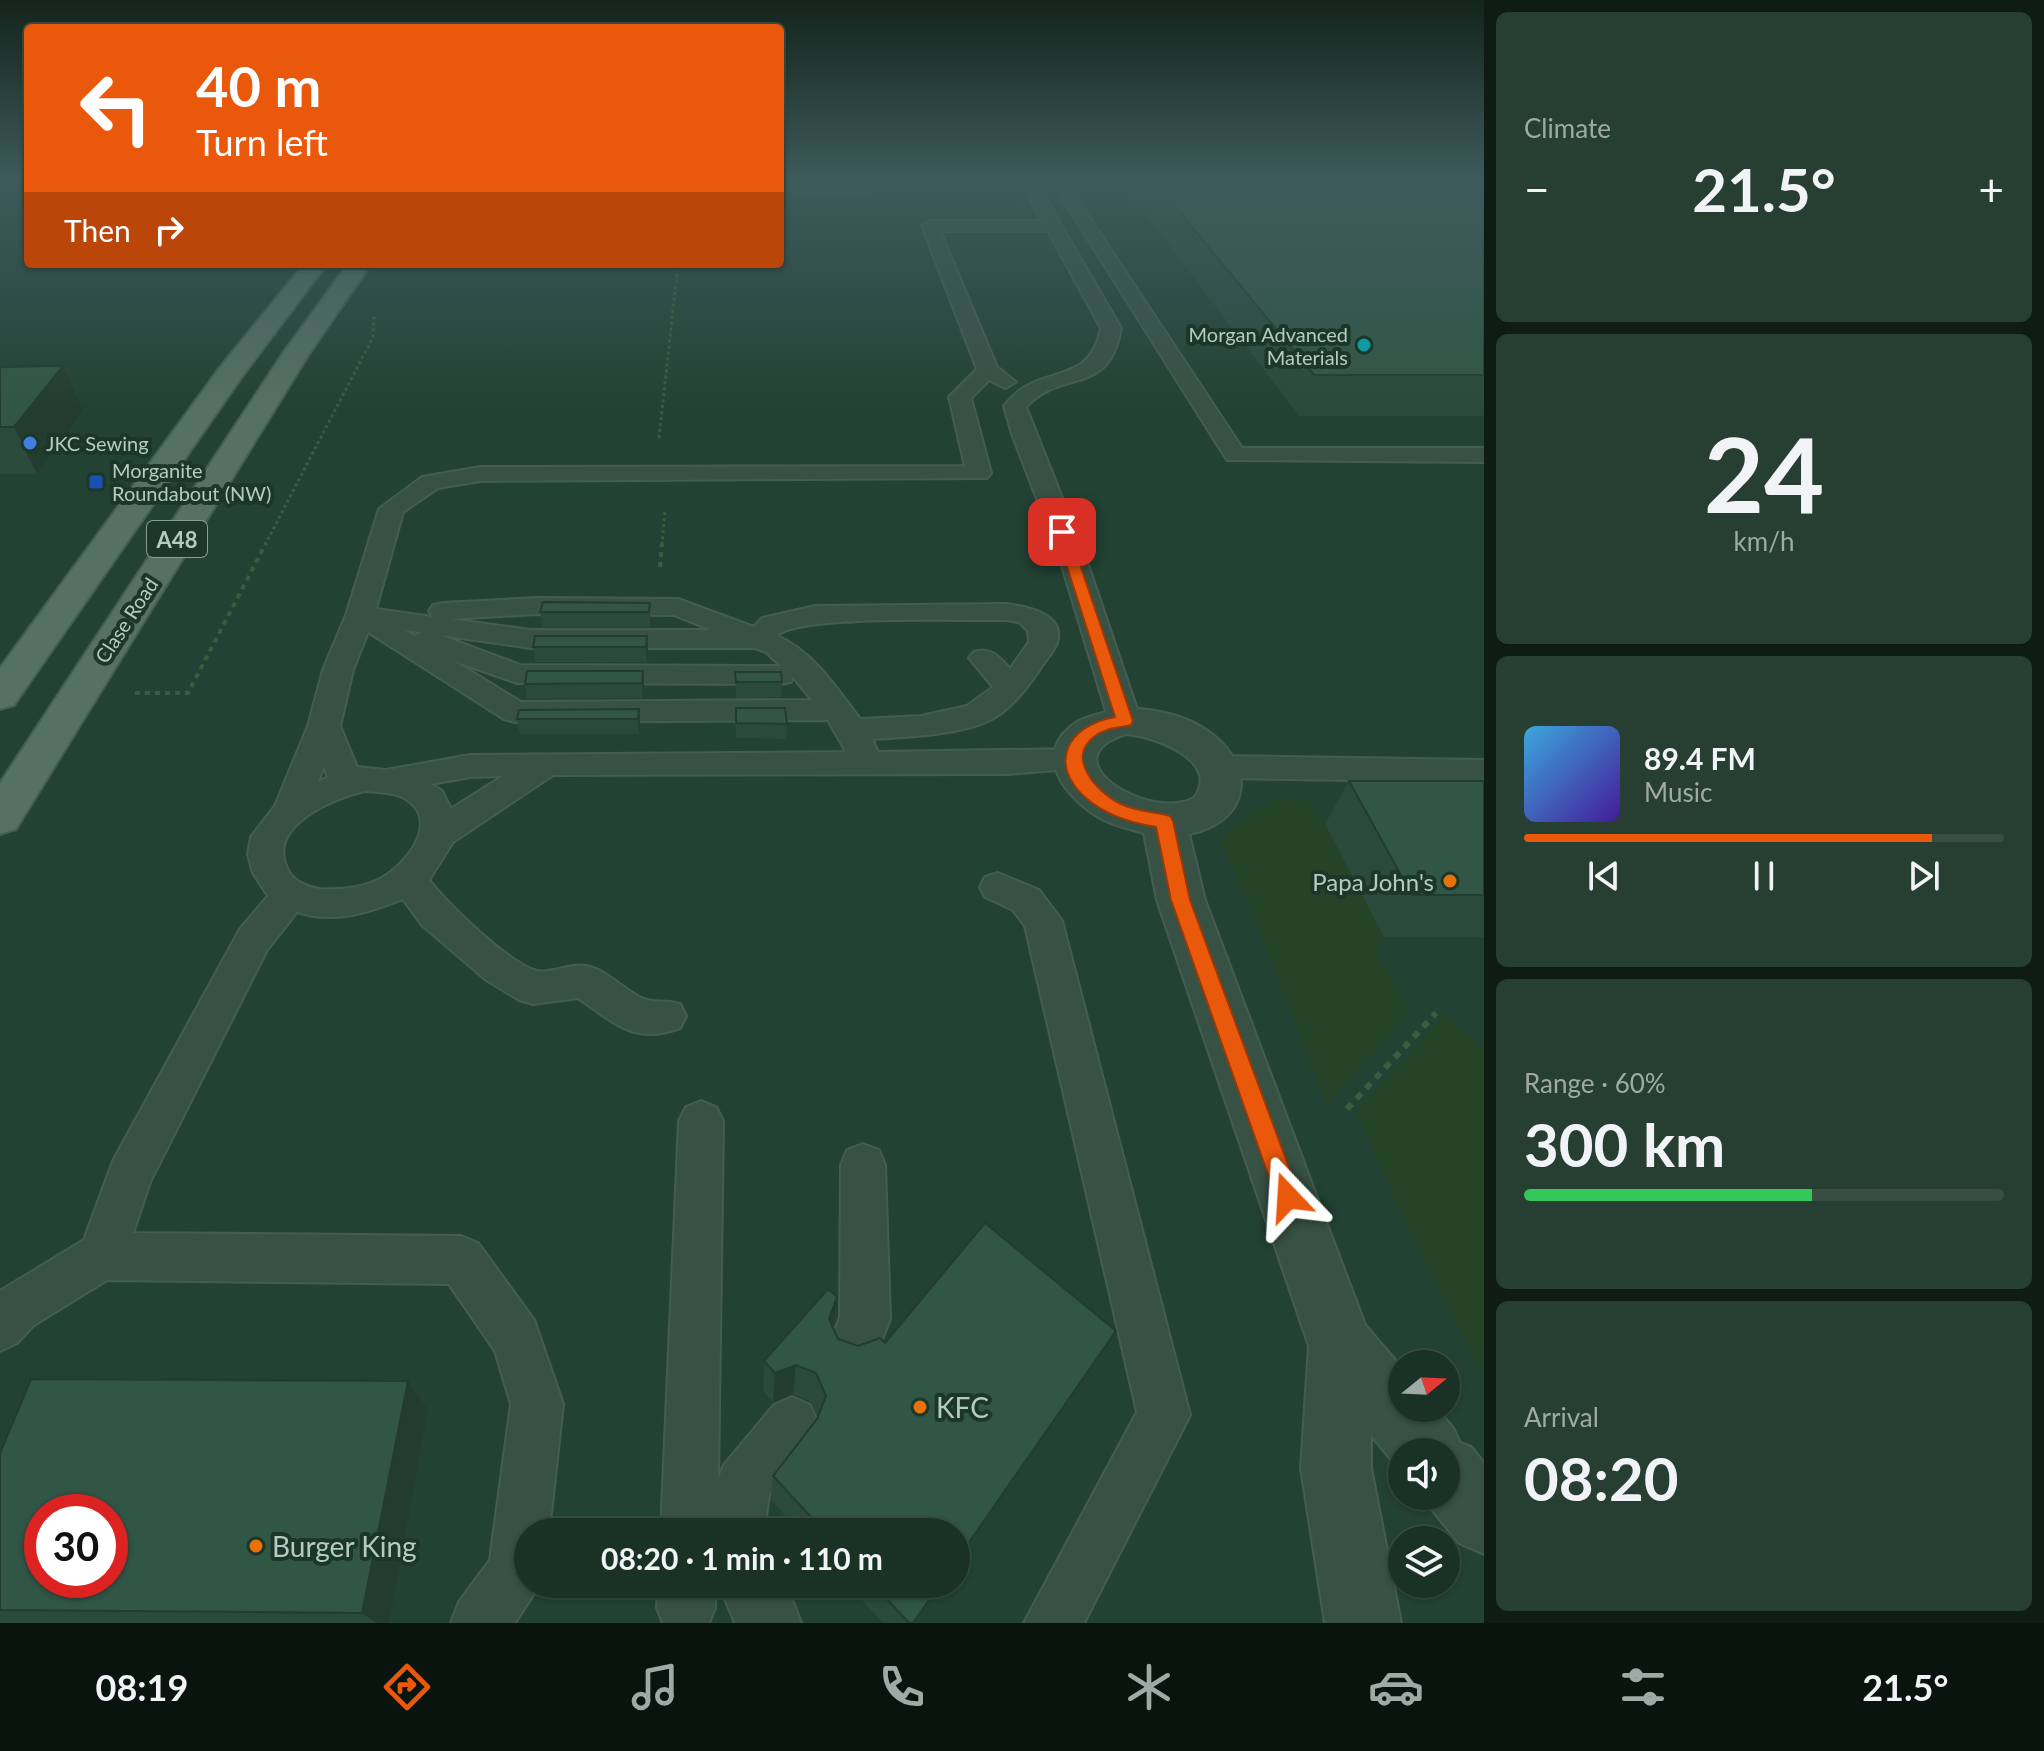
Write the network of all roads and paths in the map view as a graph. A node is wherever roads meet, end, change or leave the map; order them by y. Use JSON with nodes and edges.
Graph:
{"nodes":[{"id":1,"x":943,"y":258,"type":"edge"},
{"id":2,"x":1072,"y":258,"type":"edge"},
{"id":3,"x":1108,"y":258,"type":"edge"},
{"id":4,"x":313,"y":268,"type":"edge"},
{"id":5,"x":357,"y":268,"type":"edge"},
{"id":6,"x":373,"y":311,"type":"dead end"},
{"id":7,"x":988,"y":370,"type":"junction"},
{"id":8,"x":1025,"y":396,"type":"junction"},
{"id":9,"x":1484,"y":455,"type":"edge"},
{"id":10,"x":360,"y":615,"type":"junction"},
{"id":11,"x":759,"y":639,"type":"junction"},
{"id":12,"x":984,"y":658,"type":"dead end"},
{"id":13,"x":821,"y":678,"type":"junction"},
{"id":14,"x":1011,"y":689,"type":"junction"},
{"id":15,"x":188,"y":693,"type":"dead end"},
{"id":16,"x":0,"y":696,"type":"edge"},
{"id":17,"x":843,"y":720,"type":"junction"},
{"id":18,"x":1125,"y":721,"type":"junction"},
{"id":19,"x":324,"y":726,"type":"junction"},
{"id":20,"x":1073,"y":760,"type":"junction"},
{"id":21,"x":868,"y":763,"type":"junction"},
{"id":22,"x":546,"y":764,"type":"junction"},
{"id":23,"x":1219,"y":767,"type":"junction"},
{"id":24,"x":1484,"y":771,"type":"edge"},
{"id":25,"x":378,"y":780,"type":"junction"},
{"id":26,"x":289,"y":812,"type":"junction"},
{"id":27,"x":0,"y":818,"type":"edge"},
{"id":28,"x":1164,"y":821,"type":"junction"},
{"id":29,"x":441,"y":833,"type":"junction"},
{"id":30,"x":409,"y":880,"type":"junction"},
{"id":31,"x":998,"y":887,"type":"dead end"},
{"id":32,"x":290,"y":895,"type":"junction"},
{"id":33,"x":1436,"y":1013,"type":"dead end"},
{"id":34,"x":666,"y":1016,"type":"dead end"},
{"id":35,"x":1347,"y":1109,"type":"dead end"},
{"id":36,"x":701,"y":1121,"type":"dead end"},
{"id":37,"x":863,"y":1165,"type":"dead end"},
{"id":38,"x":102,"y":1256,"type":"junction"},
{"id":39,"x":0,"y":1326,"type":"edge"},
{"id":40,"x":1341,"y":1346,"type":"junction"},
{"id":41,"x":852,"y":1349,"type":"edge"},
{"id":42,"x":792,"y":1423,"type":"dead end"},
{"id":43,"x":1417,"y":1438,"type":"edge"},
{"id":44,"x":1460,"y":1489,"type":"edge"},
{"id":45,"x":689,"y":1518,"type":"edge"},
{"id":46,"x":738,"y":1518,"type":"edge"},
{"id":47,"x":1484,"y":1518,"type":"edge"},
{"id":48,"x":752,"y":1598,"type":"edge"},
{"id":49,"x":480,"y":1623,"type":"edge"},
{"id":50,"x":772,"y":1623,"type":"edge"},
{"id":51,"x":1053,"y":1623,"type":"edge"},
{"id":52,"x":1363,"y":1623,"type":"edge"}],
"edges":[{"from":1,"to":7,"type":"lane"},
{"from":2,"to":8,"type":"lane"},
{"from":3,"to":9,"type":"lane"},
{"from":4,"to":16,"type":"main road","number":"A48"},
{"from":5,"to":27,"type":"main road","name":"Clase Road","number":"A48"},
{"from":6,"to":15,"type":"path"},
{"from":7,"to":8,"type":"lane"},
{"from":7,"to":10,"type":"lane"},
{"from":8,"to":18,"type":"lane"},
{"from":10,"to":11,"type":"lane"},
{"from":10,"to":13,"type":"lane"},
{"from":10,"to":17,"type":"lane"},
{"from":10,"to":19,"type":"lane"},
{"from":11,"to":13,"type":"lane"},
{"from":11,"to":14,"type":"lane"},
{"from":12,"to":14,"type":"lane"},
{"from":13,"to":17,"type":"lane"},
{"from":14,"to":17,"type":"lane"},
{"from":17,"to":21,"type":"lane"},
{"from":18,"to":20,"type":"street"},
{"from":18,"to":23,"type":"street"},
{"from":19,"to":25,"type":"lane"},
{"from":19,"to":26,"type":"lane"},
{"from":20,"to":21,"type":"lane"},
{"from":20,"to":28,"type":"street"},
{"from":21,"to":22,"type":"lane"},
{"from":22,"to":25,"type":"lane"},
{"from":22,"to":29,"type":"lane"},
{"from":23,"to":24,"type":"lane"},
{"from":23,"to":28,"type":"street"},
{"from":25,"to":26,"type":"lane"},
{"from":25,"to":29,"type":"lane"},
{"from":26,"to":32,"type":"lane"},
{"from":28,"to":40,"type":"street"},
{"from":29,"to":30,"type":"lane"},
{"from":30,"to":32,"type":"lane"},
{"from":30,"to":34,"type":"lane"},
{"from":31,"to":51,"type":"lane"},
{"from":32,"to":38,"type":"lane"},
{"from":33,"to":35,"type":"path"},
{"from":36,"to":45,"type":"lane"},
{"from":37,"to":41,"type":"lane"},
{"from":38,"to":39,"type":"lane"},
{"from":38,"to":49,"type":"lane"},
{"from":40,"to":43,"type":"street"},
{"from":40,"to":52,"type":"street"},
{"from":42,"to":46,"type":"lane"},
{"from":44,"to":47,"type":"street"},
{"from":48,"to":50,"type":"lane"}]}
